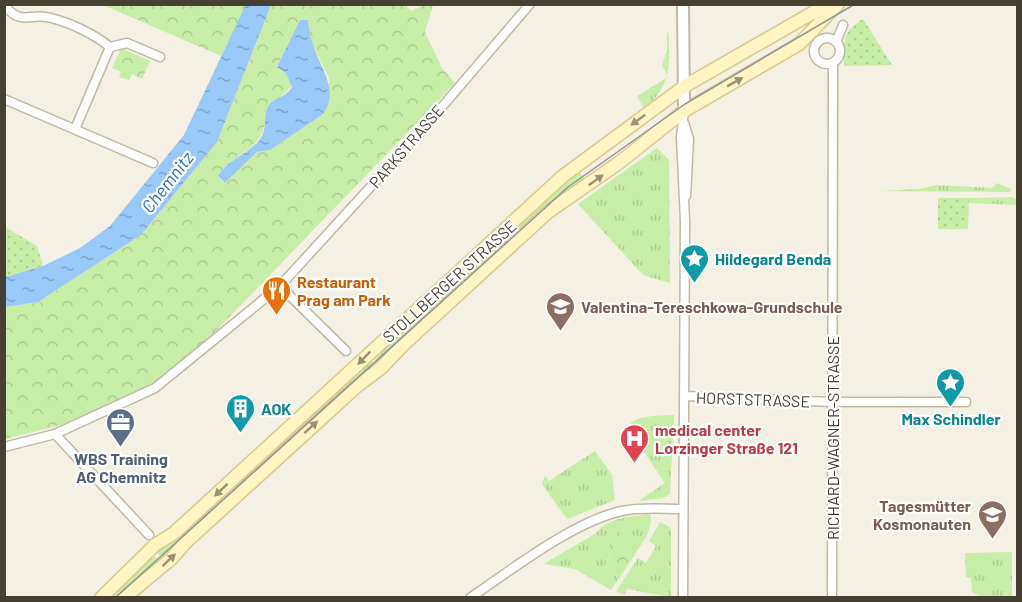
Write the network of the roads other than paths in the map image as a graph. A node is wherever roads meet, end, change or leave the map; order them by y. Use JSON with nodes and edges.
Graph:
{"nodes":[{"id":1,"x":530,"y":4,"type":"edge"},
{"id":2,"x":683,"y":4,"type":"edge"},
{"id":3,"x":838,"y":4,"type":"edge"},
{"id":4,"x":4,"y":5,"type":"edge"},
{"id":5,"x":826,"y":5,"type":"edge"},
{"id":6,"x":843,"y":26,"type":"dead end"},
{"id":7,"x":836,"y":42,"type":"junction"},
{"id":8,"x":110,"y":47,"type":"junction"},
{"id":9,"x":160,"y":57,"type":"dead end"},
{"id":10,"x":833,"y":63,"type":"junction"},
{"id":11,"x":685,"y":86,"type":"junction"},
{"id":12,"x":4,"y":99,"type":"edge"},
{"id":13,"x":684,"y":117,"type":"junction"},
{"id":14,"x":75,"y":129,"type":"junction"},
{"id":15,"x":153,"y":163,"type":"dead end"},
{"id":16,"x":280,"y":286,"type":"junction"},
{"id":17,"x":346,"y":351,"type":"dead end"},
{"id":18,"x":684,"y":396,"type":"junction"},
{"id":19,"x":832,"y":402,"type":"junction"},
{"id":20,"x":966,"y":402,"type":"dead end"},
{"id":21,"x":55,"y":434,"type":"junction"},
{"id":22,"x":4,"y":447,"type":"edge"},
{"id":23,"x":682,"y":509,"type":"junction"},
{"id":24,"x":149,"y":535,"type":"dead end"},
{"id":25,"x":101,"y":597,"type":"edge"},
{"id":26,"x":124,"y":597,"type":"edge"},
{"id":27,"x":470,"y":597,"type":"edge"},
{"id":28,"x":683,"y":597,"type":"edge"},
{"id":29,"x":832,"y":597,"type":"edge"}],
"edges":[{"from":1,"to":16,"type":"street","name":"PARKSTRASSE"},
{"from":2,"to":11,"type":"street"},
{"from":13,"to":3,"type":"main road","name":"STOLLBERGER STRASSE","one_way":true},
{"from":4,"to":8,"type":"street"},
{"from":5,"to":11,"type":"main road","name":"STOLLBERGER STRASSE"},
{"from":6,"to":7,"type":"street","name":"RICHARD-WAGNER-STRASSE"},
{"from":7,"to":10,"type":"street","name":"RICHARD-WAGNER-STRASSE"},
{"from":7,"to":10,"type":"street"},
{"from":8,"to":9,"type":"street"},
{"from":8,"to":14,"type":"street"},
{"from":10,"to":19,"type":"street","name":"RICHARD-WAGNER-STRASSE"},
{"from":11,"to":13,"type":"street"},
{"from":11,"to":25,"type":"main road","name":"STOLLBERGER STRASSE","one_way":true},
{"from":12,"to":14,"type":"street"},
{"from":13,"to":18,"type":"street"},
{"from":26,"to":13,"type":"main road","name":"STOLLBERGER STRASSE","one_way":true},
{"from":14,"to":15,"type":"street"},
{"from":16,"to":17,"type":"street"},
{"from":16,"to":21,"type":"street","name":"PARKSTRASSE"},
{"from":18,"to":19,"type":"street","name":"HORSTSTRASSE"},
{"from":18,"to":23,"type":"street"},
{"from":19,"to":20,"type":"street","name":"HORSTSTRASSE"},
{"from":19,"to":29,"type":"street","name":"RICHARD-WAGNER-STRASSE"},
{"from":21,"to":22,"type":"street","name":"PARKSTRASSE"},
{"from":21,"to":24,"type":"street"},
{"from":23,"to":27,"type":"street"},
{"from":23,"to":28,"type":"street"}]}
